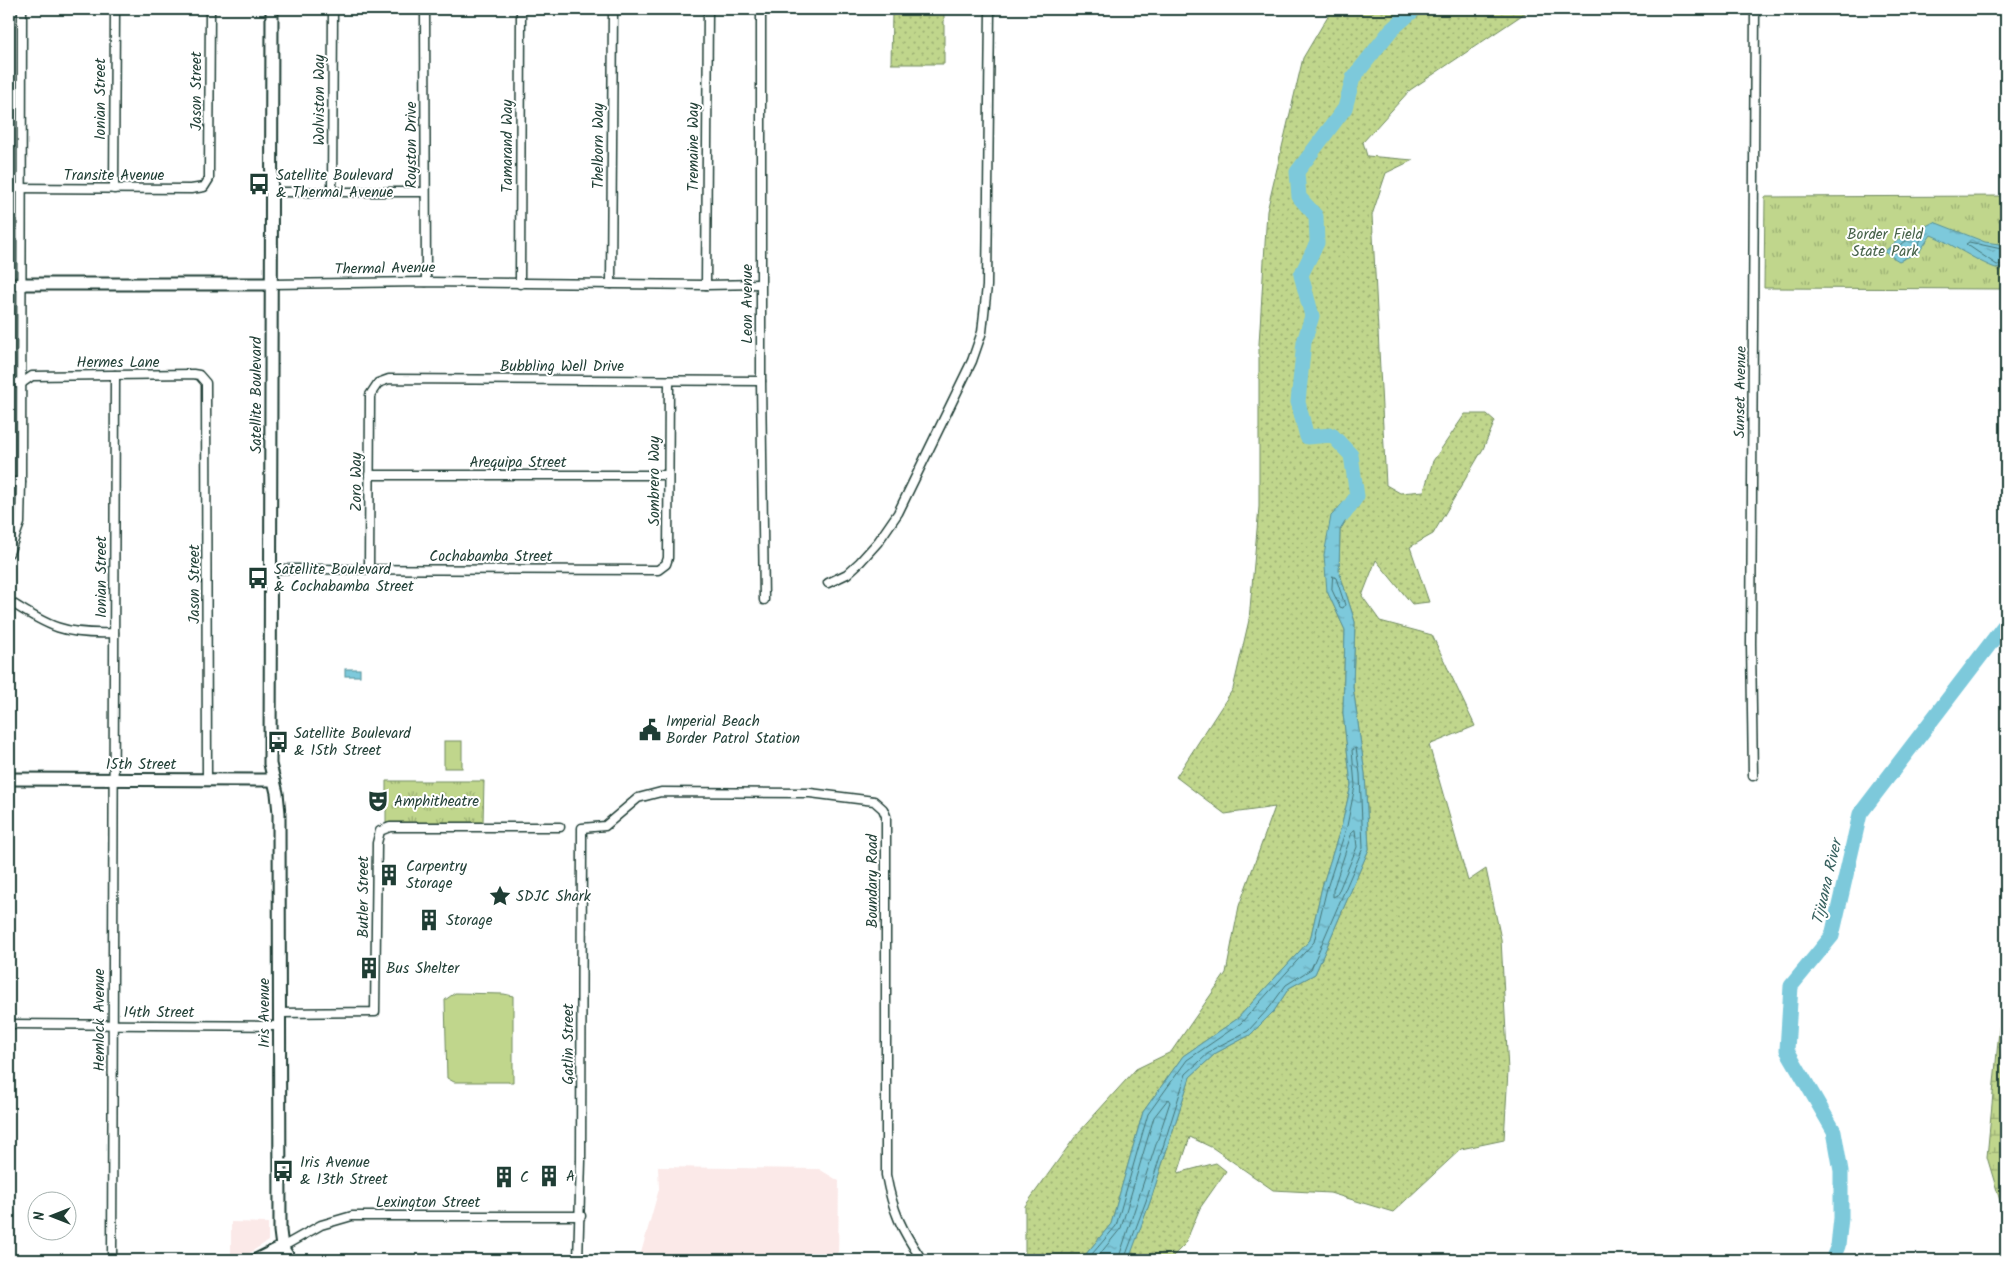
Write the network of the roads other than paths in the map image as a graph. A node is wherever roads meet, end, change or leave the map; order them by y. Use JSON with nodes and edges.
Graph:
{"nodes":[{"id":1,"x":22,"y":9,"type":"edge"},
{"id":2,"x":115,"y":9,"type":"edge"},
{"id":3,"x":210,"y":9,"type":"edge"},
{"id":4,"x":272,"y":9,"type":"edge"},
{"id":5,"x":333,"y":9,"type":"edge"},
{"id":6,"x":425,"y":9,"type":"edge"},
{"id":7,"x":521,"y":9,"type":"edge"},
{"id":8,"x":613,"y":9,"type":"edge"},
{"id":9,"x":708,"y":9,"type":"edge"},
{"id":10,"x":762,"y":9,"type":"edge"},
{"id":11,"x":990,"y":9,"type":"edge"},
{"id":12,"x":1755,"y":9,"type":"edge"},
{"id":13,"x":209,"y":172,"type":"joint"},
{"id":14,"x":9,"y":188,"type":"edge"},
{"id":15,"x":22,"y":188,"type":"junction"},
{"id":16,"x":114,"y":188,"type":"junction"},
{"id":17,"x":272,"y":192,"type":"junction"},
{"id":18,"x":332,"y":192,"type":"junction"},
{"id":19,"x":424,"y":192,"type":"junction"},
{"id":20,"x":426,"y":282,"type":"junction"},
{"id":21,"x":9,"y":284,"type":"edge"},
{"id":22,"x":22,"y":284,"type":"junction"},
{"id":23,"x":271,"y":284,"type":"junction"},
{"id":24,"x":520,"y":284,"type":"junction"},
{"id":25,"x":611,"y":284,"type":"junction"},
{"id":26,"x":761,"y":284,"type":"junction"},
{"id":27,"x":706,"y":285,"type":"junction"},
{"id":28,"x":115,"y":376,"type":"junction"},
{"id":29,"x":668,"y":381,"type":"junction"},
{"id":30,"x":761,"y":381,"type":"junction"},
{"id":31,"x":9,"y":383,"type":"edge"},
{"id":32,"x":22,"y":383,"type":"junction"},
{"id":33,"x":208,"y":389,"type":"joint"},
{"id":34,"x":370,"y":395,"type":"joint"},
{"id":35,"x":668,"y":475,"type":"junction"},
{"id":36,"x":370,"y":476,"type":"junction"},
{"id":37,"x":9,"y":482,"type":"edge"},
{"id":38,"x":21,"y":482,"type":"junction"},
{"id":39,"x":9,"y":553,"type":"edge"},
{"id":40,"x":270,"y":569,"type":"junction"},
{"id":41,"x":369,"y":569,"type":"junction"},
{"id":42,"x":652,"y":571,"type":"joint"},
{"id":43,"x":828,"y":583,"type":"dead end"},
{"id":44,"x":764,"y":600,"type":"dead end"},
{"id":45,"x":9,"y":601,"type":"edge"},
{"id":46,"x":114,"y":633,"type":"junction"},
{"id":47,"x":1753,"y":776,"type":"dead end"},
{"id":48,"x":9,"y":779,"type":"edge"},
{"id":49,"x":113,"y":779,"type":"junction"},
{"id":50,"x":207,"y":780,"type":"junction"},
{"id":51,"x":274,"y":780,"type":"junction"},
{"id":52,"x":560,"y":827,"type":"dead end"},
{"id":53,"x":582,"y":828,"type":"joint"},
{"id":54,"x":279,"y":1013,"type":"junction"},
{"id":55,"x":9,"y":1024,"type":"edge"},
{"id":56,"x":113,"y":1025,"type":"junction"},
{"id":57,"x":279,"y":1026,"type":"junction"},
{"id":58,"x":580,"y":1216,"type":"junction"},
{"id":59,"x":282,"y":1247,"type":"junction"},
{"id":60,"x":112,"y":1260,"type":"edge"},
{"id":61,"x":256,"y":1260,"type":"edge"},
{"id":62,"x":271,"y":1260,"type":"edge"},
{"id":63,"x":280,"y":1260,"type":"edge"},
{"id":64,"x":290,"y":1260,"type":"edge"},
{"id":65,"x":578,"y":1260,"type":"edge"},
{"id":66,"x":922,"y":1260,"type":"edge"}],
"edges":[{"from":1,"to":15,"type":"street"},
{"from":2,"to":16,"type":"street","name":"Ionian Street"},
{"from":3,"to":13,"type":"street","name":"Jason Street"},
{"from":4,"to":17,"type":"street","name":"Satellite Boulevard"},
{"from":5,"to":18,"type":"street","name":"Wolviston Way"},
{"from":6,"to":19,"type":"street","name":"Royston Drive"},
{"from":7,"to":24,"type":"street","name":"Tamarand Way"},
{"from":8,"to":25,"type":"street","name":"Thelborn Way"},
{"from":9,"to":27,"type":"street","name":"Tremaine Way"},
{"from":10,"to":26,"type":"street","name":"Leon Avenue"},
{"from":11,"to":43,"type":"street"},
{"from":12,"to":47,"type":"street","name":"Sunset Avenue"},
{"from":13,"to":16,"type":"street","name":"Transite Avenue"},
{"from":14,"to":15,"type":"street","name":"Transite Avenue"},
{"from":15,"to":16,"type":"street","name":"Transite Avenue"},
{"from":15,"to":22,"type":"street"},
{"from":17,"to":18,"type":"street"},
{"from":17,"to":23,"type":"street","name":"Satellite Boulevard"},
{"from":18,"to":19,"type":"street"},
{"from":19,"to":20,"type":"street","name":"Royston Drive"},
{"from":20,"to":23,"type":"street","name":"Thermal Avenue"},
{"from":20,"to":24,"type":"street","name":"Thermal Avenue"},
{"from":21,"to":22,"type":"street","name":"Thermal Avenue"},
{"from":22,"to":23,"type":"street","name":"Thermal Avenue"},
{"from":22,"to":32,"type":"street"},
{"from":23,"to":40,"type":"street","name":"Satellite Boulevard"},
{"from":24,"to":25,"type":"street","name":"Thermal Avenue"},
{"from":25,"to":27,"type":"street","name":"Thermal Avenue"},
{"from":26,"to":27,"type":"street","name":"Thermal Avenue"},
{"from":26,"to":30,"type":"street","name":"Leon Avenue"},
{"from":28,"to":32,"type":"street","name":"Hermes Lane"},
{"from":28,"to":33,"type":"street","name":"Hermes Lane"},
{"from":28,"to":46,"type":"street","name":"Ionian Street"},
{"from":29,"to":30,"type":"street","name":"Bubbling Well Drive"},
{"from":29,"to":34,"type":"street","name":"Bubbling Well Drive"},
{"from":29,"to":35,"type":"street","name":"Sombrero Way"},
{"from":30,"to":44,"type":"street","name":"Leon Avenue"},
{"from":31,"to":32,"type":"street","name":"Hermes Lane"},
{"from":32,"to":38,"type":"street"},
{"from":33,"to":50,"type":"street","name":"Jason Street"},
{"from":34,"to":36,"type":"street","name":"Zoro Way"},
{"from":35,"to":36,"type":"street","name":"Arequipa Street"},
{"from":35,"to":42,"type":"street","name":"Sombrero Way"},
{"from":36,"to":41,"type":"street","name":"Zoro Way"},
{"from":37,"to":38,"type":"street"},
{"from":38,"to":39,"type":"street"},
{"from":40,"to":41,"type":"street","name":"Cochabamba Street"},
{"from":40,"to":51,"type":"street","name":"Satellite Boulevard"},
{"from":41,"to":42,"type":"street","name":"Cochabamba Street"},
{"from":45,"to":46,"type":"street"},
{"from":46,"to":49,"type":"street","name":"Ionian Street"},
{"from":48,"to":49,"type":"street","name":"15th Street"},
{"from":49,"to":50,"type":"street","name":"15th Street"},
{"from":49,"to":56,"type":"street","name":"Hemlock Avenue"},
{"from":50,"to":51,"type":"street","name":"15th Street"},
{"from":51,"to":54,"type":"street","name":"Iris Avenue"},
{"from":52,"to":54,"type":"street","name":"Butler Street"},
{"from":53,"to":58,"type":"street","name":"Gatlin Street"},
{"from":53,"to":66,"type":"street","name":"Boundary Road"},
{"from":54,"to":57,"type":"street","name":"Iris Avenue"},
{"from":55,"to":56,"type":"street","name":"14th Street"},
{"from":56,"to":57,"type":"street","name":"14th Street"},
{"from":56,"to":60,"type":"street","name":"Hemlock Avenue"},
{"from":57,"to":59,"type":"street","name":"Iris Avenue"},
{"from":58,"to":59,"type":"street","name":"Lexington Street"},
{"from":58,"to":65,"type":"street","name":"Gatlin Street"},
{"from":59,"to":61,"type":"street"},
{"from":59,"to":62,"type":"street"},
{"from":59,"to":63,"type":"street"},
{"from":59,"to":64,"type":"street"}]}
